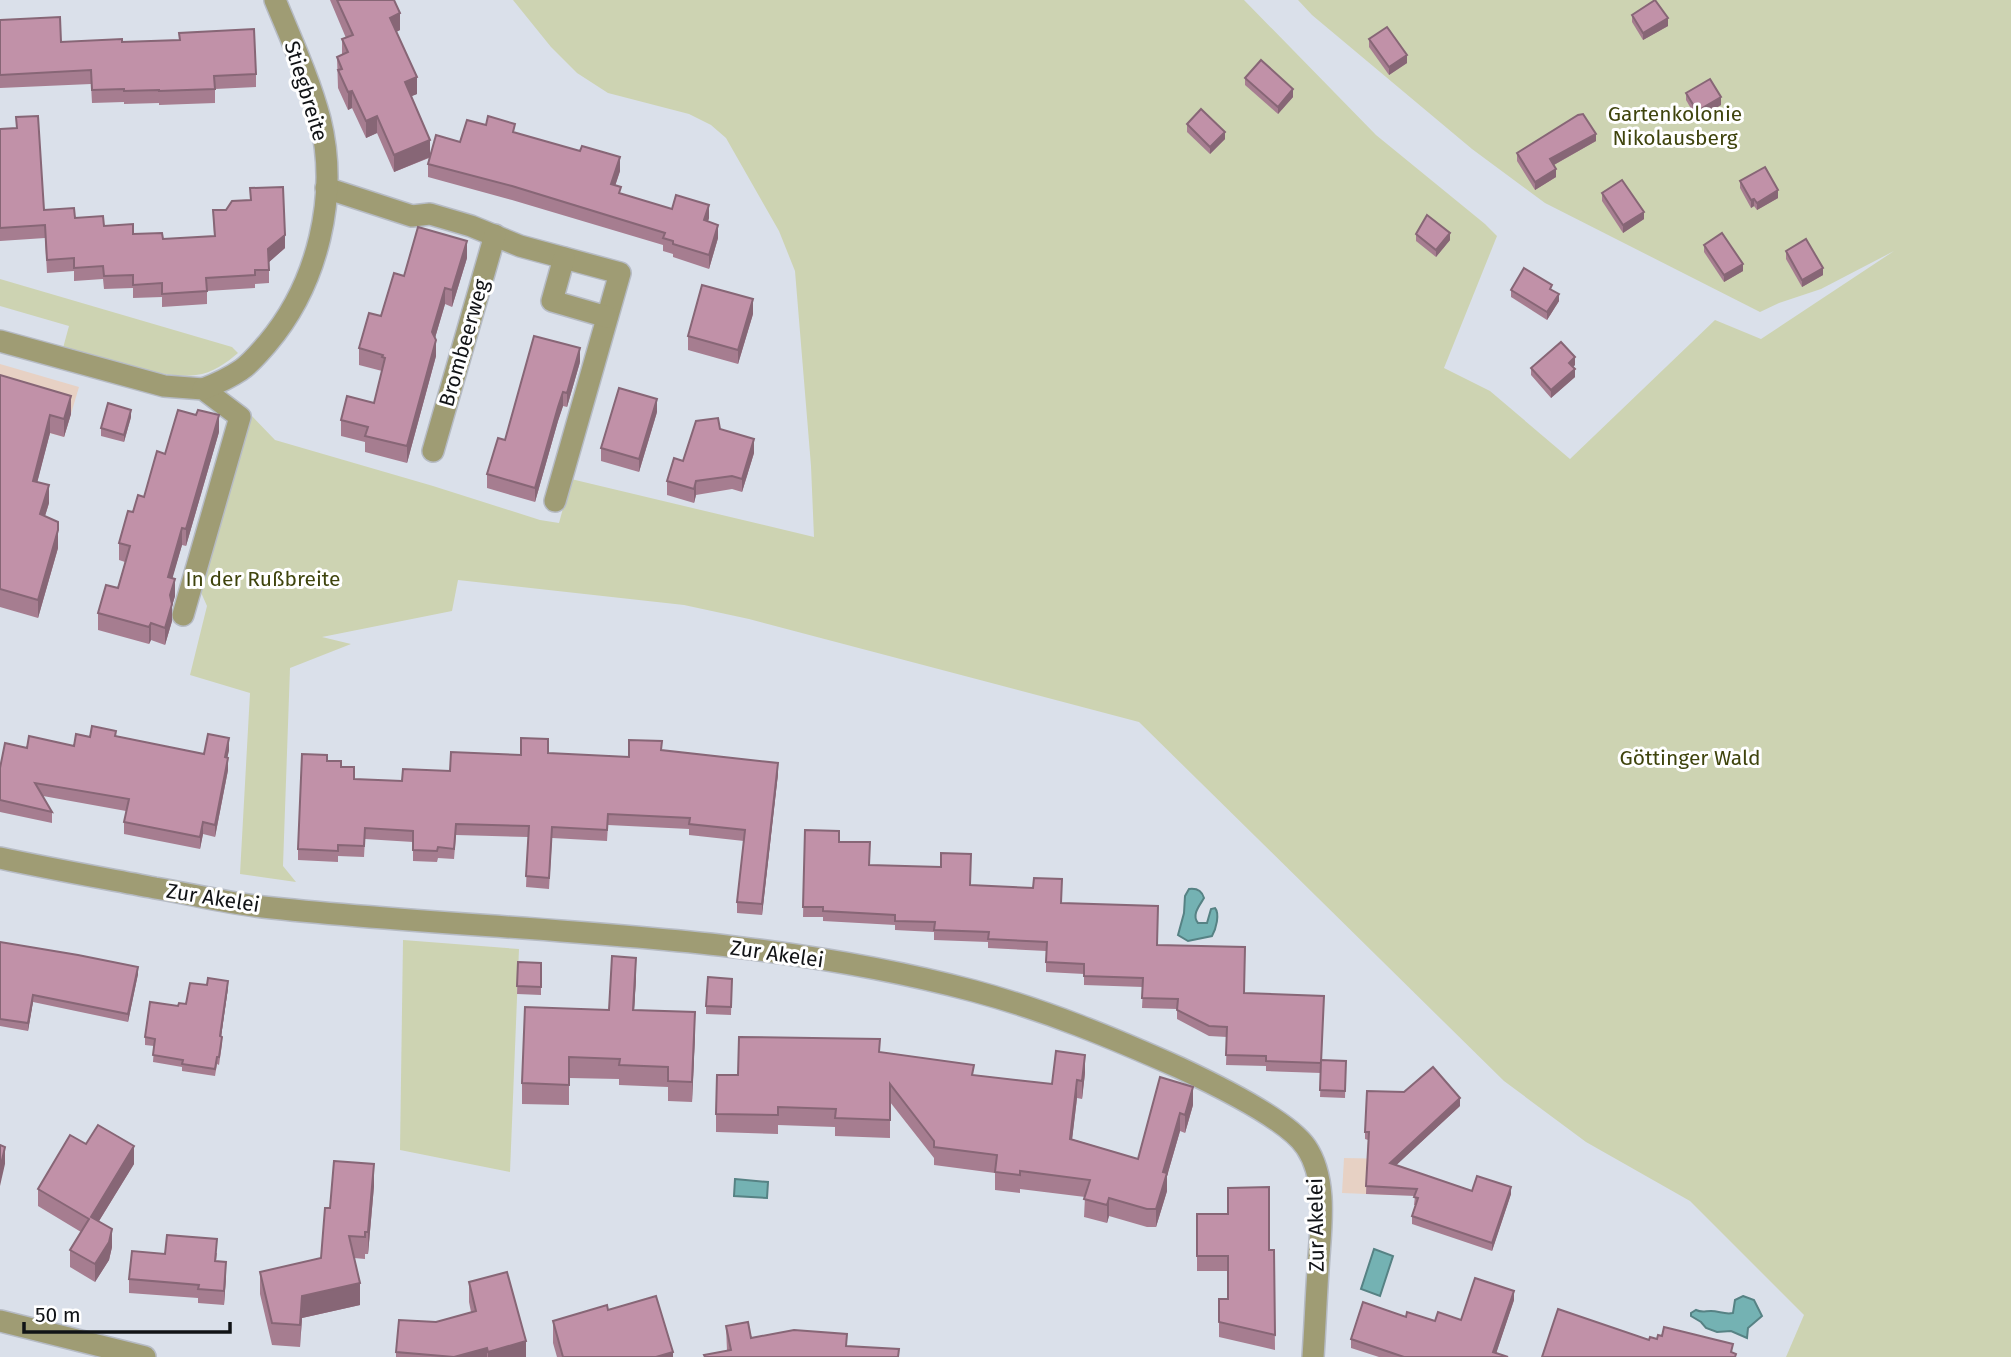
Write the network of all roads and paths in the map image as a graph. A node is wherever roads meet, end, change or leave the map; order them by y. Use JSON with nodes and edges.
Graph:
{"nodes":[{"id":1,"x":275,"y":0,"type":"edge"},
{"id":2,"x":327,"y":188,"type":"junction"},
{"id":3,"x":495,"y":235,"type":"junction"},
{"id":4,"x":564,"y":258,"type":"junction"},
{"id":5,"x":607,"y":317,"type":"junction"},
{"id":6,"x":0,"y":341,"type":"edge"},
{"id":7,"x":203,"y":389,"type":"junction"},
{"id":8,"x":433,"y":452,"type":"dead end"},
{"id":9,"x":555,"y":501,"type":"dead end"},
{"id":10,"x":183,"y":614,"type":"dead end"},
{"id":11,"x":0,"y":858,"type":"edge"},
{"id":12,"x":0,"y":1321,"type":"edge"},
{"id":13,"x":145,"y":1357,"type":"edge"},
{"id":14,"x":1313,"y":1357,"type":"edge"}],
"edges":[{"from":1,"to":2,"type":"street","name":"Stiegbreite"},
{"from":2,"to":3,"type":"street"},
{"from":2,"to":7,"type":"street","name":"Stiegbreite"},
{"from":3,"to":4,"type":"street"},
{"from":3,"to":8,"type":"street","name":"Brombeerweg"},
{"from":4,"to":5,"type":"street"},
{"from":4,"to":5,"type":"street"},
{"from":5,"to":9,"type":"street"},
{"from":6,"to":7,"type":"street"},
{"from":7,"to":10,"type":"street"},
{"from":11,"to":14,"type":"street","name":"Zur Akelei"},
{"from":12,"to":13,"type":"street"}]}
